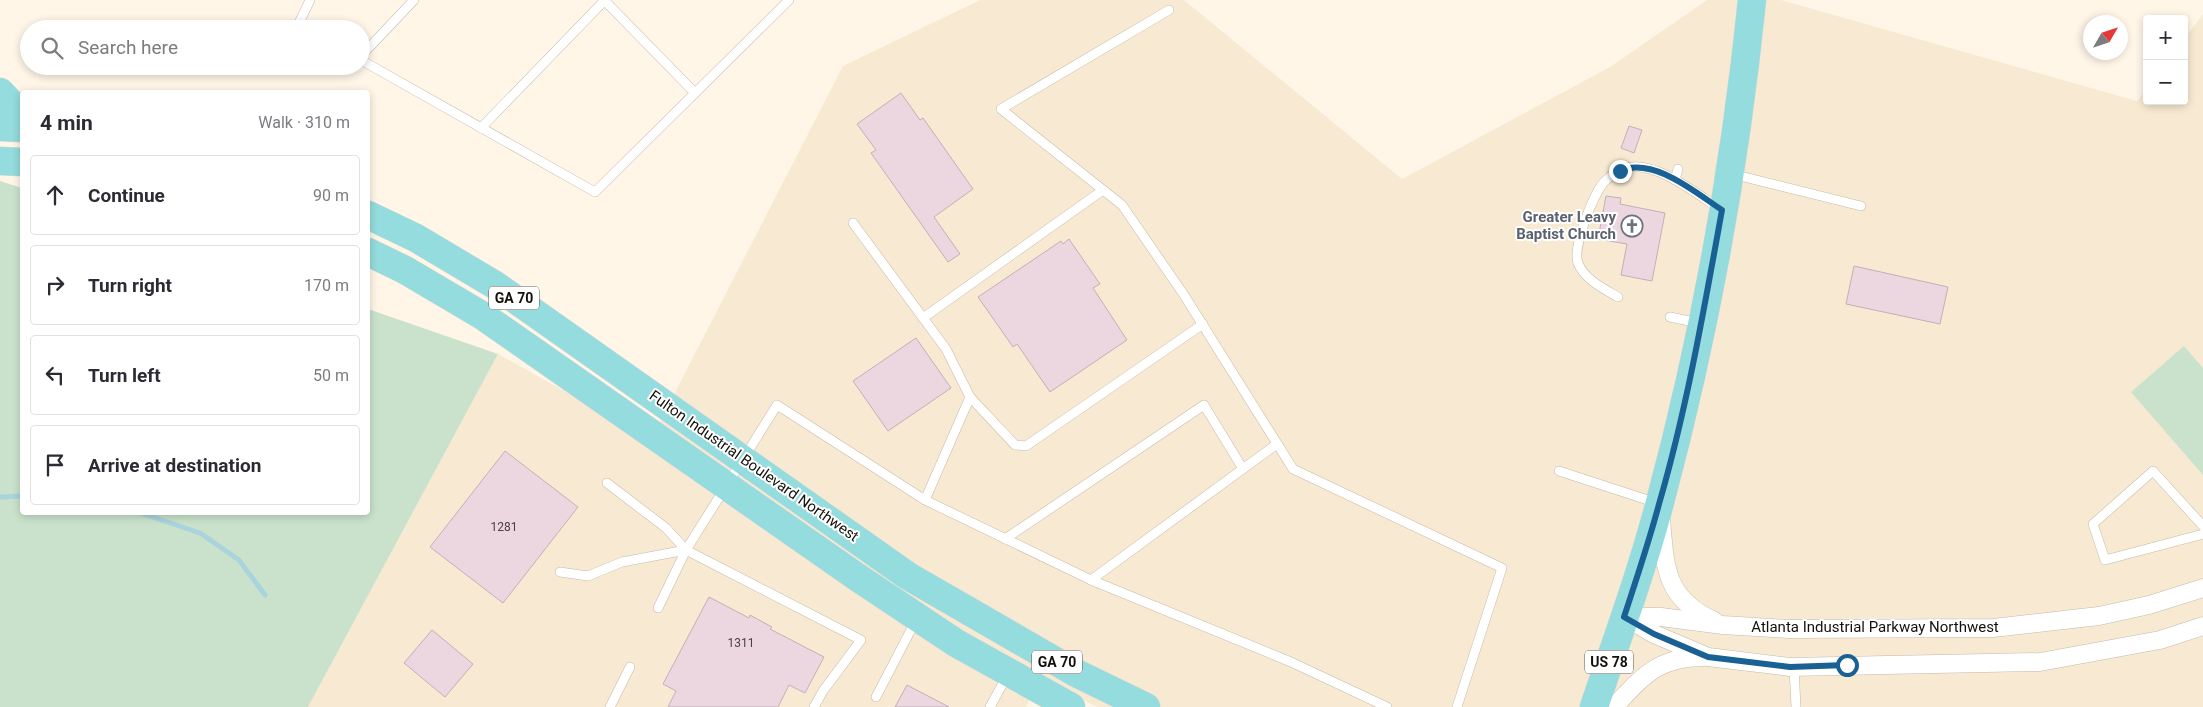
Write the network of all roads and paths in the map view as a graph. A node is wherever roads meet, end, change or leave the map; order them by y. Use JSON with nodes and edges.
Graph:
{"nodes":[{"id":1,"x":310,"y":0,"type":"edge"},
{"id":2,"x":414,"y":0,"type":"edge"},
{"id":3,"x":605,"y":0,"type":"edge"},
{"id":4,"x":789,"y":0,"type":"edge"},
{"id":5,"x":1752,"y":0,"type":"edge"},
{"id":6,"x":1169,"y":10,"type":"dead end"},
{"id":7,"x":300,"y":20,"type":"edge"},
{"id":8,"x":370,"y":46,"type":"edge"},
{"id":9,"x":370,"y":65,"type":"edge"},
{"id":10,"x":0,"y":92,"type":"edge"},
{"id":11,"x":695,"y":93,"type":"junction"},
{"id":12,"x":20,"y":113,"type":"edge"},
{"id":13,"x":0,"y":126,"type":"edge"},
{"id":14,"x":20,"y":128,"type":"edge"},
{"id":15,"x":481,"y":128,"type":"junction"},
{"id":16,"x":0,"y":160,"type":"edge"},
{"id":17,"x":20,"y":162,"type":"edge"},
{"id":18,"x":1678,"y":169,"type":"dead end"},
{"id":19,"x":1729,"y":173,"type":"junction"},
{"id":20,"x":1675,"y":180,"type":"junction"},
{"id":21,"x":1103,"y":190,"type":"junction"},
{"id":22,"x":1861,"y":206,"type":"dead end"},
{"id":23,"x":1722,"y":210,"type":"junction"},
{"id":24,"x":370,"y":215,"type":"edge"},
{"id":25,"x":854,"y":223,"type":"dead end"},
{"id":26,"x":370,"y":253,"type":"edge"},
{"id":27,"x":1618,"y":297,"type":"dead end"},
{"id":28,"x":1670,"y":317,"type":"dead end"},
{"id":29,"x":923,"y":318,"type":"junction"},
{"id":30,"x":1202,"y":324,"type":"junction"},
{"id":31,"x":1702,"y":324,"type":"junction"},
{"id":32,"x":970,"y":397,"type":"junction"},
{"id":33,"x":1276,"y":444,"type":"junction"},
{"id":34,"x":743,"y":459,"type":"junction"},
{"id":35,"x":1243,"y":469,"type":"junction"},
{"id":36,"x":1559,"y":471,"type":"dead end"},
{"id":37,"x":607,"y":483,"type":"dead end"},
{"id":38,"x":727,"y":486,"type":"junction"},
{"id":39,"x":925,"y":500,"type":"junction"},
{"id":40,"x":1660,"y":504,"type":"junction"},
{"id":41,"x":2203,"y":526,"type":"edge"},
{"id":42,"x":2203,"y":534,"type":"edge"},
{"id":43,"x":1005,"y":539,"type":"junction"},
{"id":44,"x":686,"y":550,"type":"junction"},
{"id":45,"x":560,"y":572,"type":"dead end"},
{"id":46,"x":1091,"y":580,"type":"junction"},
{"id":47,"x":2203,"y":588,"type":"edge"},
{"id":48,"x":658,"y":608,"type":"dead end"},
{"id":49,"x":917,"y":617,"type":"junction"},
{"id":50,"x":1624,"y":617,"type":"junction"},
{"id":51,"x":1723,"y":625,"type":"junction"},
{"id":52,"x":2203,"y":626,"type":"edge"},
{"id":53,"x":1708,"y":657,"type":"junction"},
{"id":54,"x":1794,"y":666,"type":"junction"},
{"id":55,"x":630,"y":667,"type":"dead end"},
{"id":56,"x":1009,"y":673,"type":"junction"},
{"id":57,"x":876,"y":697,"type":"dead end"},
{"id":58,"x":1049,"y":701,"type":"edge"},
{"id":59,"x":611,"y":707,"type":"edge"},
{"id":60,"x":814,"y":707,"type":"edge"},
{"id":61,"x":990,"y":707,"type":"edge"},
{"id":62,"x":1071,"y":707,"type":"edge"},
{"id":63,"x":1146,"y":707,"type":"edge"},
{"id":64,"x":1387,"y":707,"type":"edge"},
{"id":65,"x":1457,"y":707,"type":"edge"},
{"id":66,"x":1594,"y":707,"type":"edge"},
{"id":67,"x":1614,"y":707,"type":"edge"},
{"id":68,"x":1796,"y":707,"type":"edge"}],
"edges":[{"from":1,"to":7,"type":"lane"},
{"from":2,"to":8,"type":"lane"},
{"from":3,"to":11,"type":"lane"},
{"from":3,"to":15,"type":"lane"},
{"from":4,"to":11,"type":"lane"},
{"from":5,"to":19,"type":"main road","number":"US 78"},
{"from":6,"to":21,"type":"lane"},
{"from":9,"to":15,"type":"lane"},
{"from":10,"to":12,"type":"main road"},
{"from":11,"to":15,"type":"lane"},
{"from":13,"to":14,"type":"main road"},
{"from":16,"to":17,"type":"main road"},
{"from":18,"to":20,"type":"lane"},
{"from":19,"to":22,"type":"lane"},
{"from":19,"to":23,"type":"main road","number":"US 78"},
{"from":20,"to":23,"type":"lane"},
{"from":20,"to":27,"type":"lane"},
{"from":21,"to":29,"type":"lane"},
{"from":21,"to":30,"type":"lane"},
{"from":23,"to":31,"type":"main road","number":"US 78"},
{"from":24,"to":34,"type":"main road","name":"Fulton Industrial Boulevard Northwest","number":"GA 70"},
{"from":25,"to":29,"type":"lane"},
{"from":26,"to":38,"type":"main road","number":"GA 70"},
{"from":28,"to":31,"type":"lane"},
{"from":29,"to":32,"type":"lane"},
{"from":30,"to":32,"type":"lane"},
{"from":30,"to":33,"type":"lane"},
{"from":31,"to":40,"type":"main road","number":"US 78"},
{"from":32,"to":39,"type":"lane"},
{"from":33,"to":35,"type":"lane"},
{"from":33,"to":65,"type":"lane"},
{"from":34,"to":38,"type":"lane"},
{"from":34,"to":39,"type":"lane"},
{"from":34,"to":63,"type":"main road","name":"Fulton Industrial Boulevard Northwest","number":"GA 70"},
{"from":35,"to":43,"type":"lane"},
{"from":35,"to":46,"type":"lane"},
{"from":36,"to":40,"type":"lane"},
{"from":37,"to":44,"type":"lane"},
{"from":38,"to":44,"type":"lane"},
{"from":38,"to":49,"type":"main road","number":"GA 70"},
{"from":39,"to":43,"type":"lane"},
{"from":40,"to":50,"type":"main road","number":"US 78"},
{"from":40,"to":51,"type":"street","name":"Atlanta Industrial Parkway Northwest"},
{"from":41,"to":42,"type":"lane"},
{"from":43,"to":46,"type":"lane"},
{"from":44,"to":45,"type":"lane"},
{"from":44,"to":48,"type":"lane"},
{"from":44,"to":60,"type":"lane"},
{"from":46,"to":64,"type":"lane"},
{"from":47,"to":51,"type":"street","name":"Atlanta Industrial Parkway Northwest"},
{"from":49,"to":56,"type":"main road","number":"GA 70"},
{"from":49,"to":57,"type":"lane"},
{"from":50,"to":51,"type":"street","name":"Atlanta Industrial Parkway Northwest"},
{"from":50,"to":53,"type":"street"},
{"from":50,"to":66,"type":"main road","number":"US 78"},
{"from":52,"to":54,"type":"street"},
{"from":53,"to":54,"type":"street"},
{"from":53,"to":67,"type":"street"},
{"from":54,"to":68,"type":"lane"},
{"from":55,"to":59,"type":"lane"},
{"from":56,"to":58,"type":"main road","number":"GA 70"},
{"from":56,"to":61,"type":"lane"},
{"from":58,"to":62,"type":"main road","number":"GA 70"}]}
